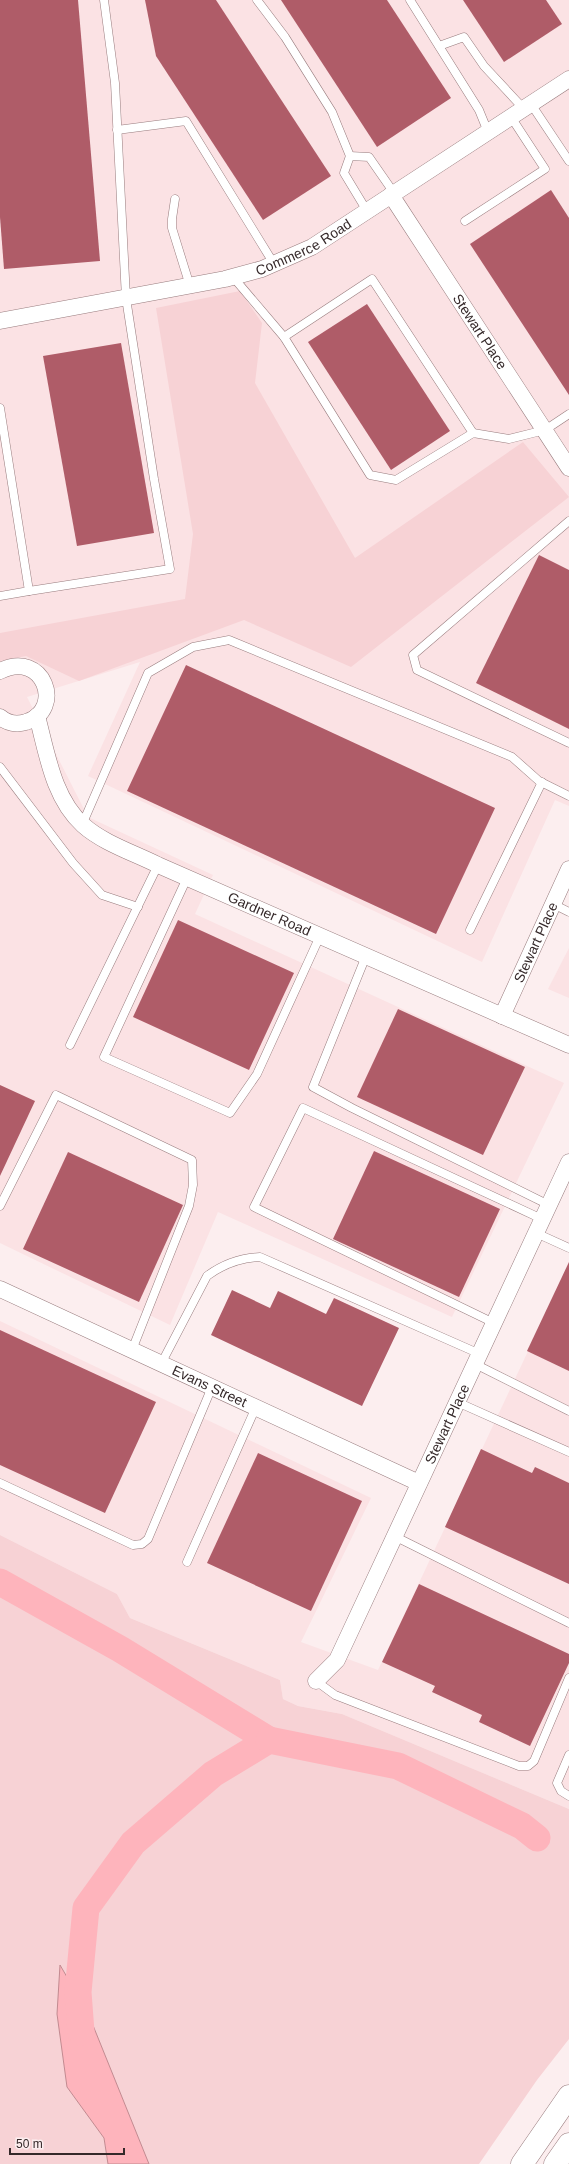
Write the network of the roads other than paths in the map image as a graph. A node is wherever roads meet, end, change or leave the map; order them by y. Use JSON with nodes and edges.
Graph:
{"nodes":[{"id":1,"x":104,"y":0,"type":"edge"},
{"id":2,"x":257,"y":0,"type":"edge"},
{"id":3,"x":410,"y":0,"type":"edge"},
{"id":4,"x":439,"y":46,"type":"junction"},
{"id":5,"x":569,"y":80,"type":"edge"},
{"id":6,"x":522,"y":110,"type":"junction"},
{"id":7,"x":117,"y":130,"type":"junction"},
{"id":8,"x":488,"y":132,"type":"junction"},
{"id":9,"x":350,"y":156,"type":"junction"},
{"id":10,"x":569,"y":161,"type":"edge"},
{"id":11,"x":393,"y":194,"type":"junction"},
{"id":12,"x":175,"y":199,"type":"dead end"},
{"id":13,"x":367,"y":211,"type":"junction"},
{"id":14,"x":465,"y":221,"type":"dead end"},
{"id":15,"x":274,"y":264,"type":"junction"},
{"id":16,"x":233,"y":277,"type":"junction"},
{"id":17,"x":190,"y":286,"type":"junction"},
{"id":18,"x":126,"y":298,"type":"junction"},
{"id":19,"x":0,"y":321,"type":"edge"},
{"id":20,"x":284,"y":337,"type":"junction"},
{"id":21,"x":0,"y":408,"type":"edge"},
{"id":22,"x":569,"y":414,"type":"edge"},
{"id":23,"x":544,"y":430,"type":"junction"},
{"id":24,"x":473,"y":434,"type":"junction"},
{"id":25,"x":569,"y":468,"type":"edge"},
{"id":26,"x":569,"y":521,"type":"edge"},
{"id":27,"x":29,"y":591,"type":"junction"},
{"id":28,"x":0,"y":596,"type":"edge"},
{"id":29,"x":0,"y":671,"type":"edge"},
{"id":30,"x":37,"y":716,"type":"junction"},
{"id":31,"x":0,"y":717,"type":"edge"},
{"id":32,"x":569,"y":743,"type":"edge"},
{"id":33,"x":0,"y":767,"type":"edge"},
{"id":34,"x":542,"y":782,"type":"junction"},
{"id":35,"x":569,"y":796,"type":"edge"},
{"id":36,"x":82,"y":824,"type":"junction"},
{"id":37,"x":158,"y":865,"type":"junction"},
{"id":38,"x":569,"y":869,"type":"edge"},
{"id":39,"x":187,"y":878,"type":"junction"},
{"id":40,"x":553,"y":904,"type":"junction"},
{"id":41,"x":138,"y":906,"type":"junction"},
{"id":42,"x":569,"y":912,"type":"edge"},
{"id":43,"x":470,"y":930,"type":"dead end"},
{"id":44,"x":320,"y":936,"type":"junction"},
{"id":45,"x":366,"y":956,"type":"junction"},
{"id":46,"x":502,"y":1016,"type":"junction"},
{"id":47,"x":70,"y":1045,"type":"dead end"},
{"id":48,"x":569,"y":1046,"type":"edge"},
{"id":49,"x":569,"y":1162,"type":"edge"},
{"id":50,"x":549,"y":1205,"type":"junction"},
{"id":51,"x":0,"y":1206,"type":"edge"},
{"id":52,"x":539,"y":1226,"type":"junction"},
{"id":53,"x":569,"y":1248,"type":"edge"},
{"id":54,"x":0,"y":1289,"type":"edge"},
{"id":55,"x":494,"y":1323,"type":"junction"},
{"id":56,"x":132,"y":1350,"type":"junction"},
{"id":57,"x":477,"y":1359,"type":"junction"},
{"id":58,"x":161,"y":1364,"type":"junction"},
{"id":59,"x":212,"y":1387,"type":"junction"},
{"id":60,"x":457,"y":1402,"type":"junction"},
{"id":61,"x":256,"y":1408,"type":"junction"},
{"id":62,"x":569,"y":1411,"type":"edge"},
{"id":63,"x":569,"y":1452,"type":"edge"},
{"id":64,"x":0,"y":1483,"type":"edge"},
{"id":65,"x":419,"y":1483,"type":"junction"},
{"id":66,"x":394,"y":1536,"type":"junction"},
{"id":67,"x":187,"y":1562,"type":"dead end"},
{"id":68,"x":569,"y":1623,"type":"edge"},
{"id":69,"x":569,"y":1678,"type":"edge"},
{"id":70,"x":316,"y":1681,"type":"joint"},
{"id":71,"x":569,"y":1755,"type":"edge"},
{"id":72,"x":569,"y":1796,"type":"edge"},
{"id":73,"x":569,"y":2096,"type":"edge"},
{"id":74,"x":569,"y":2144,"type":"edge"},
{"id":75,"x":522,"y":2164,"type":"edge"},
{"id":76,"x":555,"y":2164,"type":"edge"}],
"edges":[{"from":1,"to":7,"type":"lane"},
{"from":2,"to":9,"type":"lane"},
{"from":3,"to":4,"type":"lane"},
{"from":4,"to":6,"type":"lane"},
{"from":4,"to":8,"type":"lane"},
{"from":5,"to":6,"type":"street","name":"Commerce Road"},
{"from":6,"to":8,"type":"street","name":"Commerce Road"},
{"from":6,"to":10,"type":"lane"},
{"from":6,"to":14,"type":"lane"},
{"from":7,"to":15,"type":"lane"},
{"from":7,"to":18,"type":"lane"},
{"from":8,"to":11,"type":"street","name":"Commerce Road"},
{"from":9,"to":11,"type":"lane"},
{"from":9,"to":13,"type":"lane"},
{"from":11,"to":13,"type":"street","name":"Commerce Road"},
{"from":11,"to":23,"type":"street","name":"Stewart Place"},
{"from":12,"to":17,"type":"lane"},
{"from":13,"to":15,"type":"street","name":"Commerce Road"},
{"from":15,"to":16,"type":"street","name":"Commerce Road"},
{"from":16,"to":17,"type":"street","name":"Commerce Road"},
{"from":16,"to":20,"type":"lane"},
{"from":17,"to":18,"type":"street","name":"Commerce Road"},
{"from":18,"to":19,"type":"street","name":"Commerce Road"},
{"from":18,"to":27,"type":"lane"},
{"from":20,"to":24,"type":"lane"},
{"from":20,"to":24,"type":"lane"},
{"from":21,"to":27,"type":"lane"},
{"from":22,"to":23,"type":"lane"},
{"from":23,"to":24,"type":"lane"},
{"from":23,"to":25,"type":"street","name":"Stewart Place"},
{"from":26,"to":32,"type":"lane"},
{"from":27,"to":28,"type":"lane"},
{"from":29,"to":30,"type":"street"},
{"from":30,"to":31,"type":"street"},
{"from":30,"to":36,"type":"street","name":"Gardner Road"},
{"from":33,"to":41,"type":"lane"},
{"from":34,"to":35,"type":"lane"},
{"from":34,"to":36,"type":"lane"},
{"from":34,"to":43,"type":"lane"},
{"from":36,"to":37,"type":"street","name":"Gardner Road"},
{"from":37,"to":39,"type":"street","name":"Gardner Road"},
{"from":37,"to":41,"type":"lane"},
{"from":38,"to":40,"type":"street","name":"Stewart Place"},
{"from":39,"to":44,"type":"street","name":"Gardner Road"},
{"from":39,"to":44,"type":"lane"},
{"from":40,"to":42,"type":"lane"},
{"from":40,"to":46,"type":"street","name":"Stewart Place"},
{"from":41,"to":47,"type":"lane"},
{"from":44,"to":45,"type":"street","name":"Gardner Road"},
{"from":45,"to":46,"type":"street","name":"Gardner Road"},
{"from":45,"to":50,"type":"lane"},
{"from":46,"to":48,"type":"street","name":"Gardner Road"},
{"from":49,"to":50,"type":"street","name":"Stewart Place"},
{"from":50,"to":52,"type":"street","name":"Stewart Place"},
{"from":51,"to":56,"type":"lane"},
{"from":52,"to":53,"type":"lane"},
{"from":52,"to":55,"type":"street","name":"Stewart Place"},
{"from":52,"to":55,"type":"lane"},
{"from":54,"to":56,"type":"street","name":"Evans Street"},
{"from":55,"to":57,"type":"street","name":"Stewart Place"},
{"from":56,"to":58,"type":"street","name":"Evans Street"},
{"from":57,"to":58,"type":"lane"},
{"from":57,"to":60,"type":"street","name":"Stewart Place"},
{"from":57,"to":62,"type":"lane"},
{"from":58,"to":59,"type":"street","name":"Evans Street"},
{"from":59,"to":61,"type":"street","name":"Evans Street"},
{"from":59,"to":64,"type":"lane"},
{"from":60,"to":63,"type":"lane"},
{"from":60,"to":65,"type":"street","name":"Stewart Place"},
{"from":61,"to":65,"type":"street","name":"Evans Street"},
{"from":61,"to":67,"type":"lane"},
{"from":65,"to":66,"type":"street","name":"Stewart Place"},
{"from":66,"to":68,"type":"lane"},
{"from":66,"to":70,"type":"street","name":"Stewart Place"},
{"from":69,"to":70,"type":"lane"},
{"from":71,"to":72,"type":"lane"},
{"from":73,"to":75,"type":"highway"},
{"from":74,"to":76,"type":"highway"}]}
